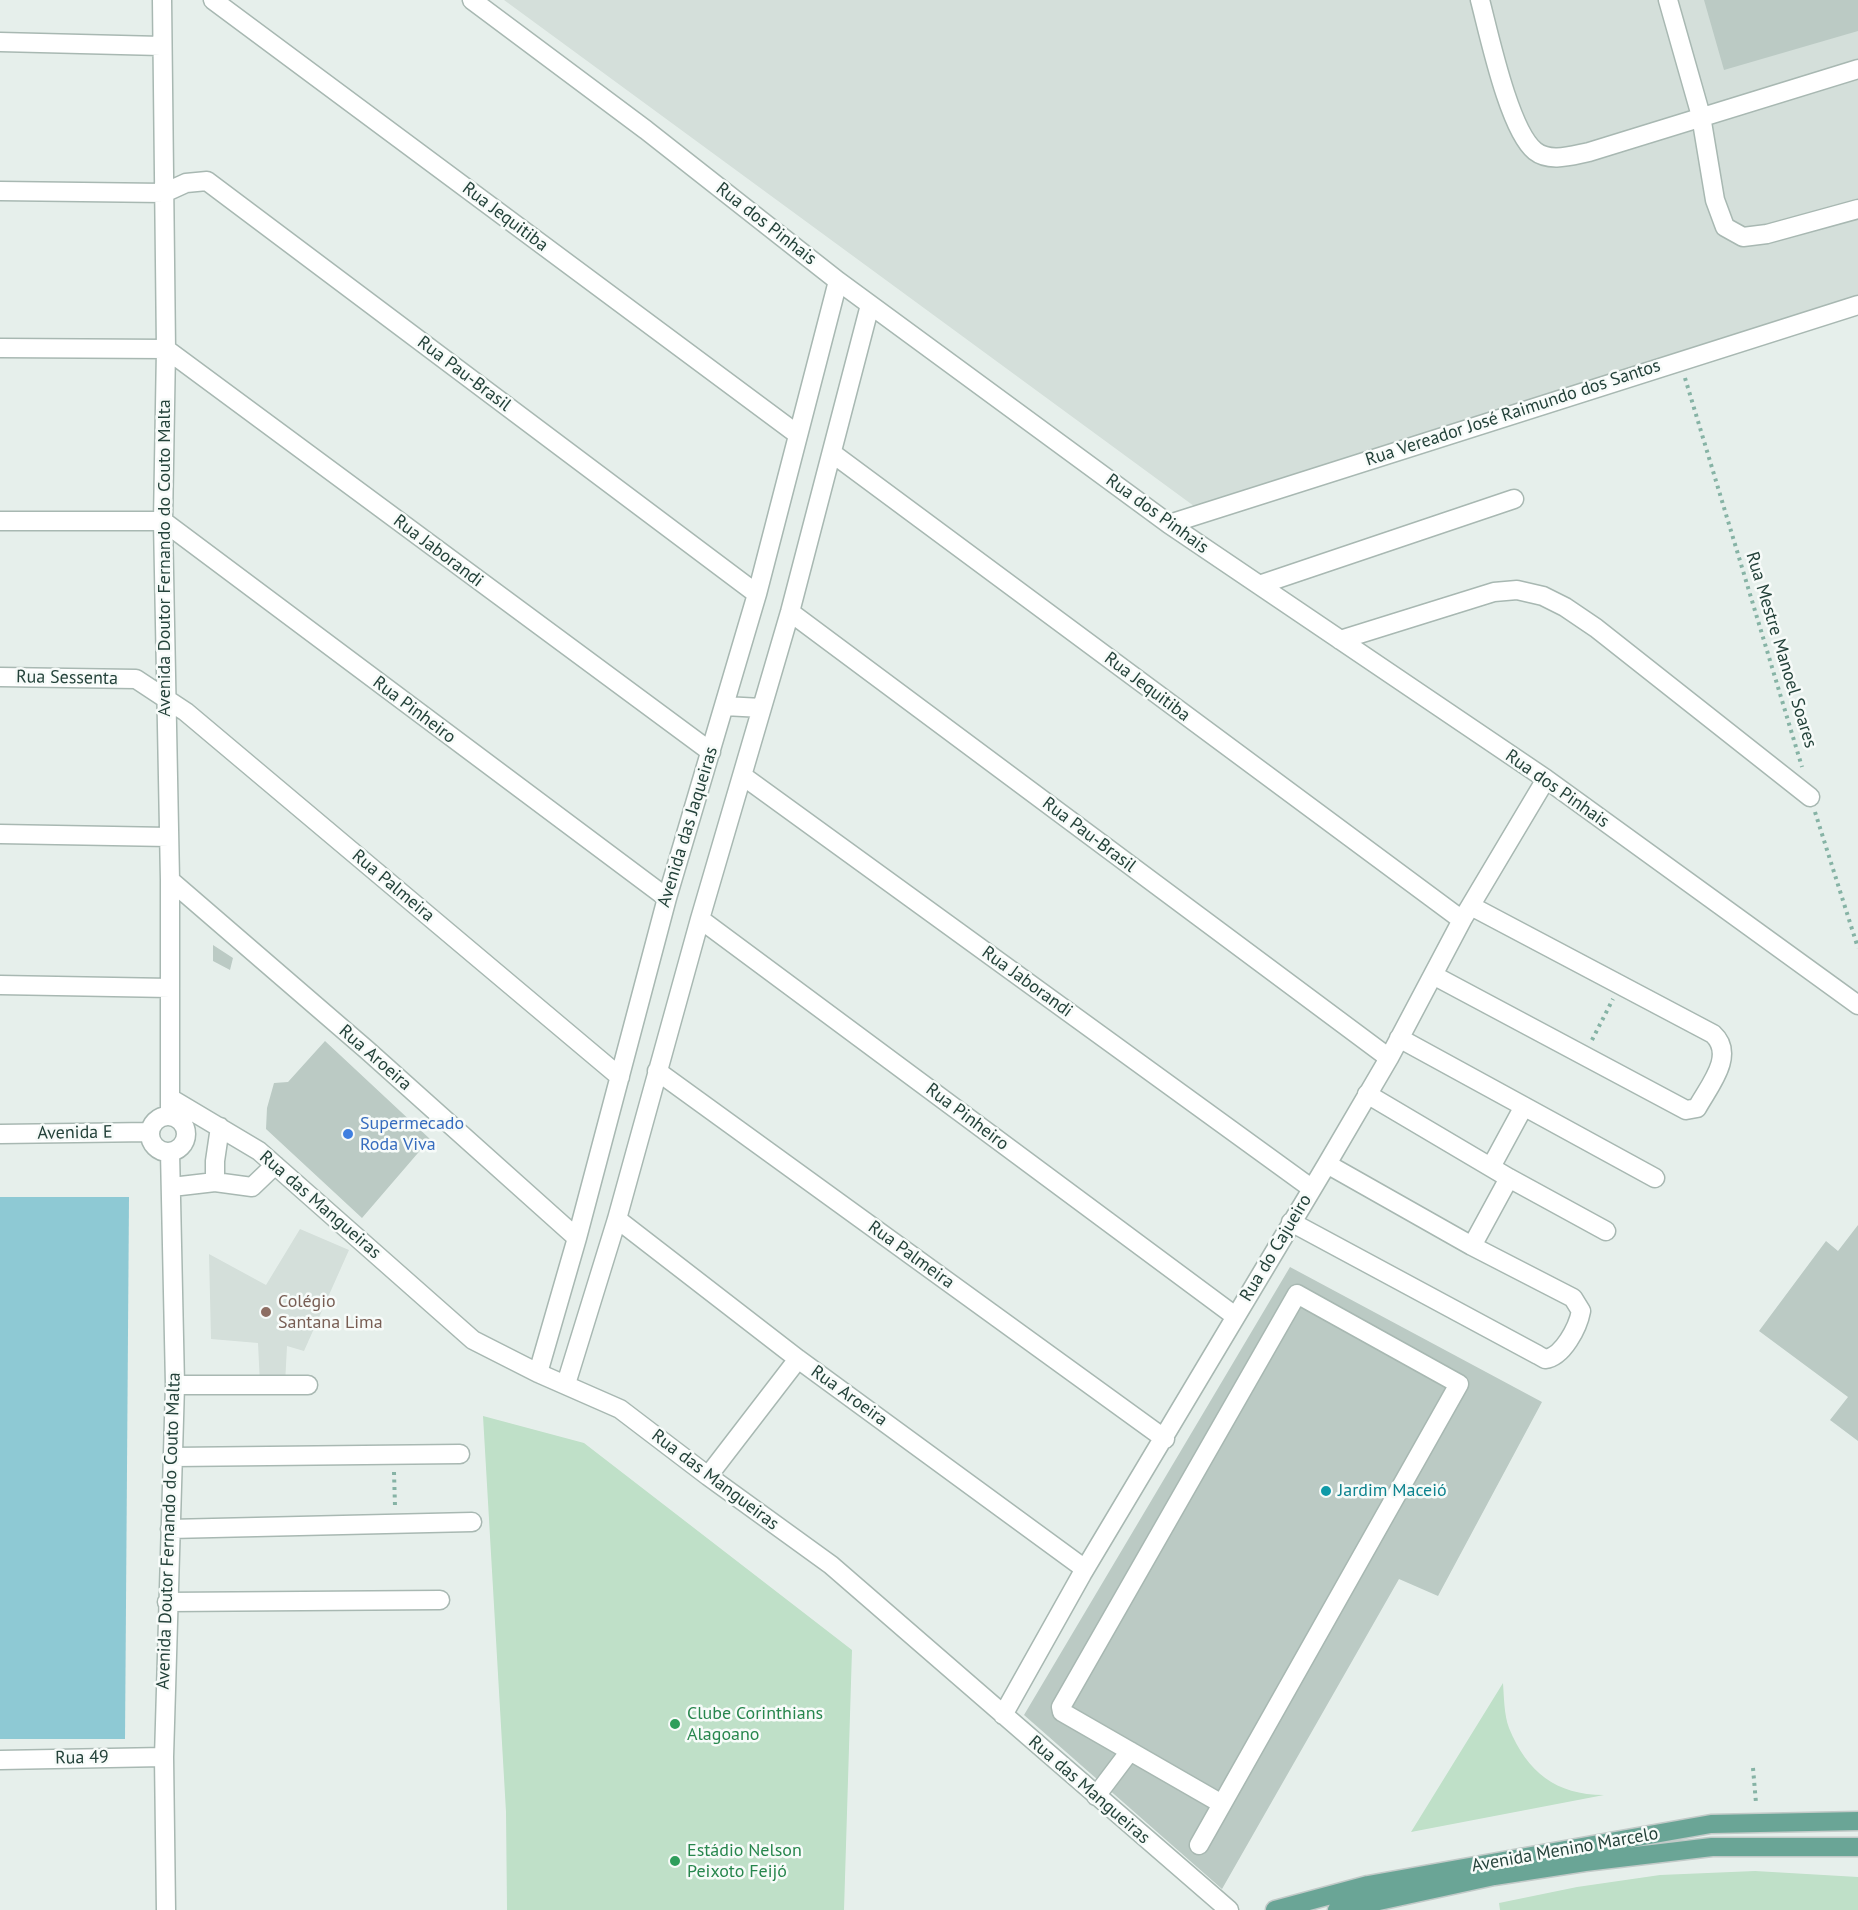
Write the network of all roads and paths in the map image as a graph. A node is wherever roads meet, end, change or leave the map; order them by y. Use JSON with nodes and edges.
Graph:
{"nodes":[{"id":1,"x":162,"y":0,"type":"edge"},
{"id":2,"x":213,"y":0,"type":"edge"},
{"id":3,"x":472,"y":0,"type":"edge"},
{"id":4,"x":1480,"y":0,"type":"edge"},
{"id":5,"x":1668,"y":0,"type":"edge"},
{"id":6,"x":0,"y":42,"type":"edge"},
{"id":7,"x":161,"y":46,"type":"junction"},
{"id":8,"x":1858,"y":69,"type":"edge"},
{"id":9,"x":1701,"y":116,"type":"junction"},
{"id":10,"x":0,"y":191,"type":"edge"},
{"id":11,"x":164,"y":193,"type":"junction"},
{"id":12,"x":1858,"y":209,"type":"edge"},
{"id":13,"x":838,"y":281,"type":"junction"},
{"id":14,"x":870,"y":304,"type":"junction"},
{"id":15,"x":1858,"y":305,"type":"edge"},
{"id":16,"x":0,"y":348,"type":"edge"},
{"id":17,"x":166,"y":349,"type":"junction"},
{"id":18,"x":1680,"y":360,"type":"junction"},
{"id":19,"x":797,"y":434,"type":"junction"},
{"id":20,"x":832,"y":453,"type":"junction"},
{"id":21,"x":1514,"y":499,"type":"dead end"},
{"id":22,"x":0,"y":521,"type":"edge"},
{"id":23,"x":163,"y":521,"type":"junction"},
{"id":24,"x":1169,"y":524,"type":"junction"},
{"id":25,"x":1259,"y":585,"type":"junction"},
{"id":26,"x":757,"y":594,"type":"junction"},
{"id":27,"x":790,"y":612,"type":"junction"},
{"id":28,"x":1340,"y":640,"type":"junction"},
{"id":29,"x":0,"y":677,"type":"edge"},
{"id":30,"x":165,"y":697,"type":"junction"},
{"id":31,"x":724,"y":706,"type":"junction"},
{"id":32,"x":762,"y":708,"type":"junction"},
{"id":33,"x":711,"y":753,"type":"junction"},
{"id":34,"x":743,"y":776,"type":"junction"},
{"id":35,"x":1546,"y":779,"type":"junction"},
{"id":36,"x":1810,"y":797,"type":"junction"},
{"id":37,"x":0,"y":834,"type":"edge"},
{"id":38,"x":169,"y":837,"type":"junction"},
{"id":39,"x":170,"y":880,"type":"junction"},
{"id":40,"x":667,"y":898,"type":"junction"},
{"id":41,"x":1467,"y":913,"type":"junction"},
{"id":42,"x":700,"y":919,"type":"junction"},
{"id":43,"x":1858,"y":948,"type":"edge"},
{"id":44,"x":1433,"y":975,"type":"junction"},
{"id":45,"x":0,"y":985,"type":"edge"},
{"id":46,"x":1621,"y":985,"type":"junction"},
{"id":47,"x":170,"y":988,"type":"junction"},
{"id":48,"x":1858,"y":1005,"type":"edge"},
{"id":49,"x":1399,"y":1038,"type":"junction"},
{"id":50,"x":1585,"y":1054,"type":"junction"},
{"id":51,"x":1389,"y":1058,"type":"junction"},
{"id":52,"x":657,"y":1071,"type":"junction"},
{"id":53,"x":620,"y":1077,"type":"junction"},
{"id":54,"x":1367,"y":1094,"type":"junction"},
{"id":55,"x":170,"y":1098,"type":"junction"},
{"id":56,"x":1523,"y":1108,"type":"junction"},
{"id":57,"x":170,"y":1116,"type":"junction"},
{"id":58,"x":220,"y":1126,"type":"junction"},
{"id":59,"x":150,"y":1132,"type":"junction"},
{"id":60,"x":0,"y":1134,"type":"edge"},
{"id":61,"x":170,"y":1152,"type":"junction"},
{"id":62,"x":1327,"y":1164,"type":"junction"},
{"id":63,"x":275,"y":1165,"type":"junction"},
{"id":64,"x":1491,"y":1167,"type":"junction"},
{"id":65,"x":1509,"y":1178,"type":"junction"},
{"id":66,"x":1654,"y":1178,"type":"dead end"},
{"id":67,"x":215,"y":1182,"type":"junction"},
{"id":68,"x":172,"y":1187,"type":"junction"},
{"id":69,"x":1311,"y":1188,"type":"junction"},
{"id":70,"x":616,"y":1220,"type":"junction"},
{"id":71,"x":1291,"y":1222,"type":"junction"},
{"id":72,"x":1606,"y":1231,"type":"dead end"},
{"id":73,"x":577,"y":1238,"type":"junction"},
{"id":74,"x":1472,"y":1246,"type":"junction"},
{"id":75,"x":1235,"y":1316,"type":"junction"},
{"id":76,"x":798,"y":1359,"type":"junction"},
{"id":77,"x":538,"y":1373,"type":"junction"},
{"id":78,"x":566,"y":1384,"type":"junction"},
{"id":79,"x":175,"y":1385,"type":"junction"},
{"id":80,"x":308,"y":1385,"type":"dead end"},
{"id":81,"x":1164,"y":1439,"type":"junction"},
{"id":82,"x":394,"y":1453,"type":"junction"},
{"id":83,"x":460,"y":1454,"type":"dead end"},
{"id":84,"x":173,"y":1456,"type":"junction"},
{"id":85,"x":708,"y":1476,"type":"junction"},
{"id":86,"x":472,"y":1522,"type":"dead end"},
{"id":87,"x":395,"y":1526,"type":"junction"},
{"id":88,"x":170,"y":1530,"type":"junction"},
{"id":89,"x":1085,"y":1569,"type":"junction"},
{"id":90,"x":440,"y":1600,"type":"dead end"},
{"id":91,"x":166,"y":1602,"type":"junction"},
{"id":92,"x":1003,"y":1715,"type":"junction"},
{"id":93,"x":1130,"y":1751,"type":"junction"},
{"id":94,"x":164,"y":1757,"type":"junction"},
{"id":95,"x":0,"y":1760,"type":"edge"},
{"id":96,"x":1753,"y":1768,"type":"dead end"},
{"id":97,"x":1102,"y":1790,"type":"junction"},
{"id":98,"x":1756,"y":1803,"type":"dead end"},
{"id":99,"x":1222,"y":1804,"type":"junction"},
{"id":100,"x":1858,"y":1821,"type":"edge"},
{"id":101,"x":1199,"y":1845,"type":"dead end"},
{"id":102,"x":1858,"y":1847,"type":"edge"},
{"id":103,"x":166,"y":1910,"type":"edge"},
{"id":104,"x":1229,"y":1910,"type":"edge"},
{"id":105,"x":1275,"y":1910,"type":"edge"},
{"id":106,"x":1338,"y":1910,"type":"edge"}],
"edges":[{"from":1,"to":7,"type":"street","name":"Avenida Doutor Fernando do Couto Malta"},
{"from":2,"to":19,"type":"street","name":"Rua Jequitiba"},
{"from":3,"to":13,"type":"street","name":"Rua dos Pinhais"},
{"from":4,"to":9,"type":"street"},
{"from":5,"to":9,"type":"street"},
{"from":6,"to":7,"type":"street"},
{"from":7,"to":11,"type":"street","name":"Avenida Doutor Fernando do Couto Malta"},
{"from":8,"to":9,"type":"street"},
{"from":9,"to":12,"type":"street"},
{"from":10,"to":11,"type":"street"},
{"from":11,"to":17,"type":"street","name":"Avenida Doutor Fernando do Couto Malta"},
{"from":11,"to":26,"type":"street","name":"Rua Pau-Brasil"},
{"from":13,"to":14,"type":"street","name":"Rua dos Pinhais"},
{"from":13,"to":19,"type":"street","name":"Avenida das Jaqueiras"},
{"from":14,"to":20,"type":"street","name":"Avenida das Jaqueiras"},
{"from":14,"to":24,"type":"street","name":"Rua dos Pinhais"},
{"from":15,"to":18,"type":"street","name":"Rua Vereador José Raimundo dos Santos"},
{"from":16,"to":17,"type":"street"},
{"from":17,"to":23,"type":"street","name":"Avenida Doutor Fernando do Couto Malta"},
{"from":17,"to":33,"type":"street","name":"Rua Jaborandi"},
{"from":18,"to":24,"type":"street","name":"Rua Vereador José Raimundo dos Santos"},
{"from":18,"to":36,"type":"path","name":"Rua Mestre Manoel Soares"},
{"from":19,"to":26,"type":"street","name":"Avenida das Jaqueiras"},
{"from":20,"to":27,"type":"street","name":"Avenida das Jaqueiras"},
{"from":20,"to":41,"type":"street","name":"Rua Jequitiba"},
{"from":21,"to":25,"type":"street"},
{"from":22,"to":23,"type":"street"},
{"from":23,"to":30,"type":"street","name":"Avenida Doutor Fernando do Couto Malta"},
{"from":23,"to":40,"type":"street","name":"Rua Pinheiro"},
{"from":24,"to":25,"type":"street","name":"Rua dos Pinhais"},
{"from":25,"to":28,"type":"street","name":"Rua dos Pinhais"},
{"from":26,"to":31,"type":"street","name":"Avenida das Jaqueiras"},
{"from":27,"to":32,"type":"street","name":"Avenida das Jaqueiras"},
{"from":27,"to":51,"type":"street","name":"Rua Pau-Brasil"},
{"from":28,"to":35,"type":"street","name":"Rua dos Pinhais"},
{"from":28,"to":36,"type":"street"},
{"from":29,"to":30,"type":"street","name":"Rua Sessenta"},
{"from":30,"to":38,"type":"street","name":"Avenida Doutor Fernando do Couto Malta"},
{"from":30,"to":53,"type":"street","name":"Rua Palmeira"},
{"from":31,"to":32,"type":"street"},
{"from":31,"to":33,"type":"street","name":"Avenida das Jaqueiras"},
{"from":32,"to":34,"type":"street","name":"Avenida das Jaqueiras"},
{"from":33,"to":40,"type":"street","name":"Avenida das Jaqueiras"},
{"from":34,"to":42,"type":"street","name":"Avenida das Jaqueiras"},
{"from":34,"to":69,"type":"street","name":"Rua Jaborandi"},
{"from":35,"to":41,"type":"street","name":"Rua do Cajueiro"},
{"from":35,"to":48,"type":"street","name":"Rua dos Pinhais"},
{"from":36,"to":43,"type":"path","name":"Rua Mestre Manoel Soares"},
{"from":37,"to":38,"type":"street"},
{"from":38,"to":39,"type":"street","name":"Avenida Doutor Fernando do Couto Malta"},
{"from":39,"to":47,"type":"street","name":"Avenida Doutor Fernando do Couto Malta"},
{"from":39,"to":73,"type":"street","name":"Rua Aroeira"},
{"from":40,"to":53,"type":"street","name":"Avenida das Jaqueiras"},
{"from":41,"to":44,"type":"street","name":"Rua do Cajueiro"},
{"from":41,"to":46,"type":"street","name":"Rua Jequitiba"},
{"from":42,"to":52,"type":"street","name":"Avenida das Jaqueiras"},
{"from":42,"to":75,"type":"street","name":"Rua Pinheiro"},
{"from":44,"to":49,"type":"street","name":"Rua do Cajueiro"},
{"from":44,"to":50,"type":"street"},
{"from":45,"to":47,"type":"street"},
{"from":46,"to":50,"type":"path"},
{"from":46,"to":50,"type":"street","name":"Rua Jequitiba"},
{"from":47,"to":55,"type":"street","name":"Avenida Doutor Fernando do Couto Malta"},
{"from":49,"to":51,"type":"street","name":"Rua do Cajueiro"},
{"from":49,"to":56,"type":"street"},
{"from":51,"to":54,"type":"street","name":"Rua do Cajueiro"},
{"from":52,"to":70,"type":"street","name":"Avenida das Jaqueiras"},
{"from":52,"to":81,"type":"street","name":"Rua Palmeira"},
{"from":53,"to":73,"type":"street","name":"Avenida das Jaqueiras"},
{"from":54,"to":62,"type":"street","name":"Rua do Cajueiro"},
{"from":54,"to":64,"type":"street"},
{"from":55,"to":57,"type":"street","name":"Avenida Doutor Fernando do Couto Malta"},
{"from":55,"to":58,"type":"street","name":"Rua das Mangueiras"},
{"from":56,"to":64,"type":"street"},
{"from":56,"to":66,"type":"street"},
{"from":57,"to":59,"type":"street"},
{"from":57,"to":61,"type":"street"},
{"from":58,"to":63,"type":"street","name":"Rua das Mangueiras"},
{"from":58,"to":67,"type":"street"},
{"from":59,"to":60,"type":"street","name":"Avenida E"},
{"from":59,"to":61,"type":"street"},
{"from":61,"to":68,"type":"street","name":"Avenida Doutor Fernando do Couto Malta"},
{"from":62,"to":69,"type":"street","name":"Rua do Cajueiro"},
{"from":62,"to":74,"type":"street"},
{"from":63,"to":67,"type":"street"},
{"from":63,"to":77,"type":"street","name":"Rua das Mangueiras"},
{"from":64,"to":65,"type":"street"},
{"from":65,"to":72,"type":"street"},
{"from":65,"to":74,"type":"street"},
{"from":67,"to":68,"type":"street"},
{"from":68,"to":79,"type":"street","name":"Avenida Doutor Fernando do Couto Malta"},
{"from":69,"to":71,"type":"street","name":"Rua do Cajueiro"},
{"from":70,"to":76,"type":"street","name":"Rua Aroeira"},
{"from":70,"to":78,"type":"street","name":"Avenida das Jaqueiras"},
{"from":71,"to":74,"type":"street"},
{"from":71,"to":75,"type":"street","name":"Rua do Cajueiro"},
{"from":73,"to":77,"type":"street","name":"Avenida das Jaqueiras"},
{"from":75,"to":81,"type":"street","name":"Rua do Cajueiro"},
{"from":76,"to":85,"type":"street"},
{"from":76,"to":89,"type":"street","name":"Rua Aroeira"},
{"from":77,"to":78,"type":"street","name":"Rua das Mangueiras"},
{"from":78,"to":85,"type":"street","name":"Rua das Mangueiras"},
{"from":79,"to":80,"type":"street"},
{"from":79,"to":84,"type":"street","name":"Avenida Doutor Fernando do Couto Malta"},
{"from":81,"to":89,"type":"street","name":"Rua do Cajueiro"},
{"from":82,"to":83,"type":"street"},
{"from":82,"to":84,"type":"street"},
{"from":82,"to":87,"type":"path"},
{"from":84,"to":88,"type":"street","name":"Avenida Doutor Fernando do Couto Malta"},
{"from":85,"to":92,"type":"street","name":"Rua das Mangueiras"},
{"from":86,"to":87,"type":"street"},
{"from":87,"to":88,"type":"street"},
{"from":88,"to":91,"type":"street","name":"Avenida Doutor Fernando do Couto Malta"},
{"from":89,"to":92,"type":"street","name":"Rua do Cajueiro"},
{"from":90,"to":91,"type":"street"},
{"from":91,"to":94,"type":"street","name":"Avenida Doutor Fernando do Couto Malta"},
{"from":92,"to":97,"type":"street","name":"Rua das Mangueiras"},
{"from":93,"to":97,"type":"street"},
{"from":93,"to":99,"type":"street"},
{"from":93,"to":99,"type":"street"},
{"from":94,"to":95,"type":"street","name":"Rua 49"},
{"from":94,"to":103,"type":"street","name":"Avenida Doutor Fernando do Couto Malta"},
{"from":96,"to":98,"type":"path"},
{"from":97,"to":104,"type":"street","name":"Rua das Mangueiras"},
{"from":99,"to":101,"type":"street"},
{"from":100,"to":105,"type":"main road","name":"Avenida Menino Marcelo"},
{"from":102,"to":106,"type":"main road","name":"Avenida Menino Marcelo"}]}
